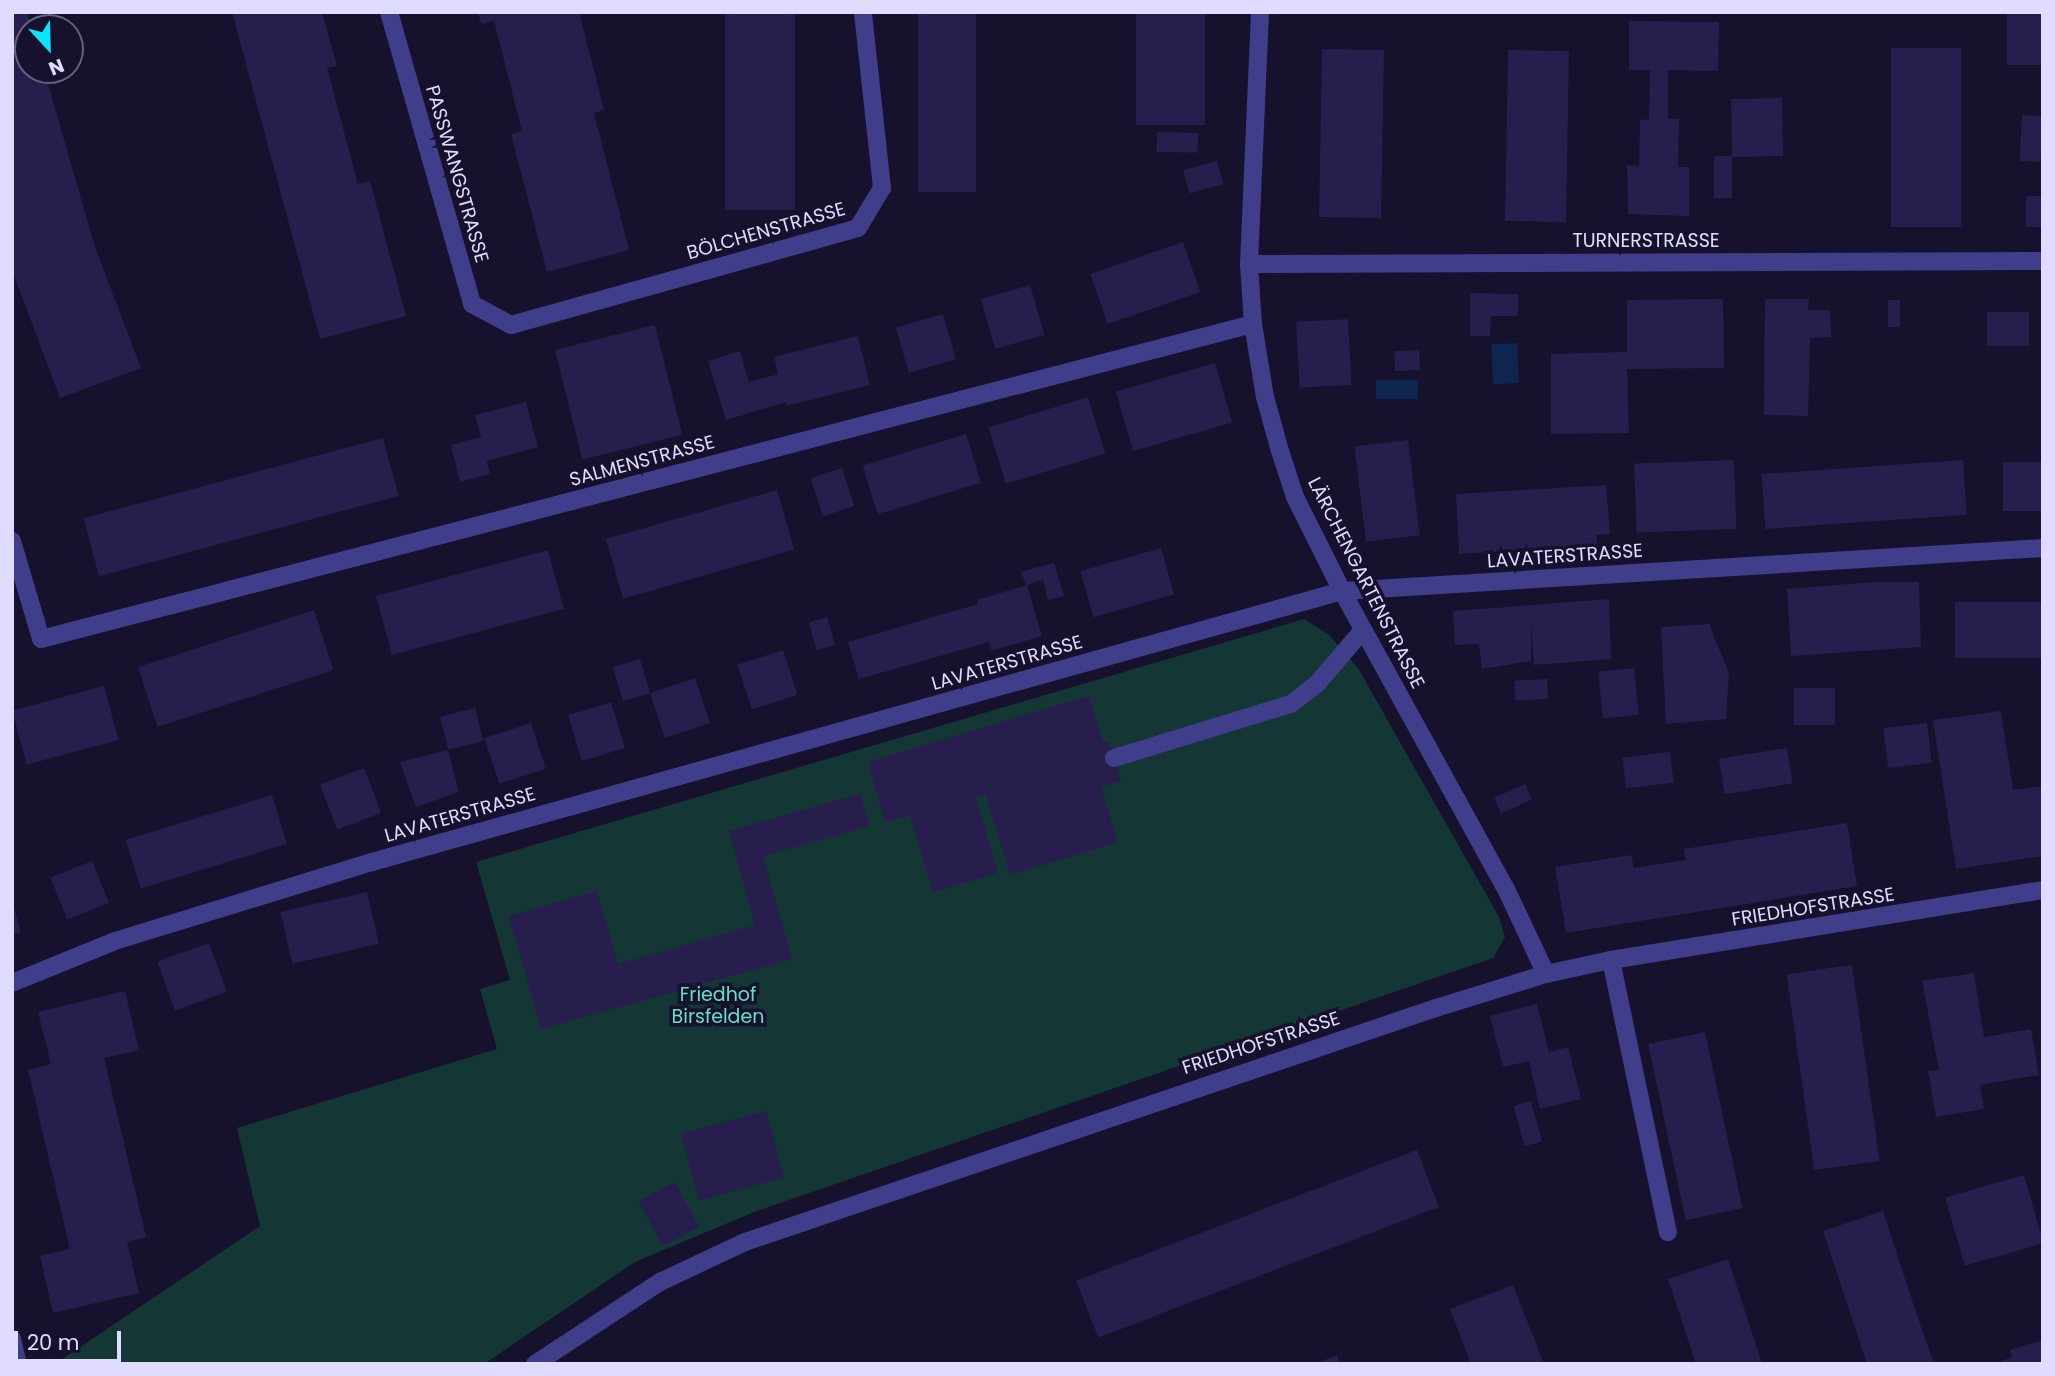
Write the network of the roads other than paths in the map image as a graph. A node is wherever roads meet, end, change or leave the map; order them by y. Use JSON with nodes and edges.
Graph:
{"nodes":[{"id":1,"x":389,"y":12,"type":"edge"},
{"id":2,"x":863,"y":12,"type":"edge"},
{"id":3,"x":1260,"y":12,"type":"edge"},
{"id":4,"x":2043,"y":261,"type":"edge"},
{"id":5,"x":1249,"y":264,"type":"junction"},
{"id":6,"x":1253,"y":324,"type":"junction"},
{"id":7,"x":511,"y":325,"type":"joint"},
{"id":8,"x":12,"y":541,"type":"edge"},
{"id":9,"x":2043,"y":548,"type":"edge"},
{"id":10,"x":1342,"y":591,"type":"junction"},
{"id":11,"x":1363,"y":630,"type":"junction"},
{"id":12,"x":1114,"y":758,"type":"dead end"},
{"id":13,"x":2043,"y":890,"type":"edge"},
{"id":14,"x":1611,"y":960,"type":"junction"},
{"id":15,"x":1546,"y":974,"type":"junction"},
{"id":16,"x":12,"y":983,"type":"edge"},
{"id":17,"x":1668,"y":1231,"type":"dead end"},
{"id":18,"x":12,"y":1339,"type":"edge"},
{"id":19,"x":18,"y":1364,"type":"edge"},
{"id":20,"x":535,"y":1364,"type":"edge"}],
"edges":[{"from":1,"to":7,"type":"street","name":"PASSWANGSTRASSE"},
{"from":2,"to":7,"type":"street","name":"BÖLCHENSTRASSE"},
{"from":3,"to":5,"type":"street","name":"LÄRCHENGARTENSTRASSE"},
{"from":4,"to":5,"type":"street","name":"TURNERSTRASSE"},
{"from":5,"to":6,"type":"street","name":"LÄRCHENGARTENSTRASSE"},
{"from":6,"to":8,"type":"street","name":"SALMENSTRASSE"},
{"from":6,"to":10,"type":"street","name":"LÄRCHENGARTENSTRASSE"},
{"from":9,"to":10,"type":"street","name":"LAVATERSTRASSE"},
{"from":10,"to":11,"type":"street","name":"LÄRCHENGARTENSTRASSE"},
{"from":10,"to":16,"type":"street","name":"LAVATERSTRASSE"},
{"from":11,"to":12,"type":"street"},
{"from":11,"to":15,"type":"street","name":"LÄRCHENGARTENSTRASSE"},
{"from":13,"to":14,"type":"street","name":"FRIEDHOFSTRASSE"},
{"from":14,"to":15,"type":"street","name":"FRIEDHOFSTRASSE"},
{"from":14,"to":17,"type":"street"},
{"from":15,"to":20,"type":"street","name":"FRIEDHOFSTRASSE"},
{"from":18,"to":19,"type":"street"}]}
